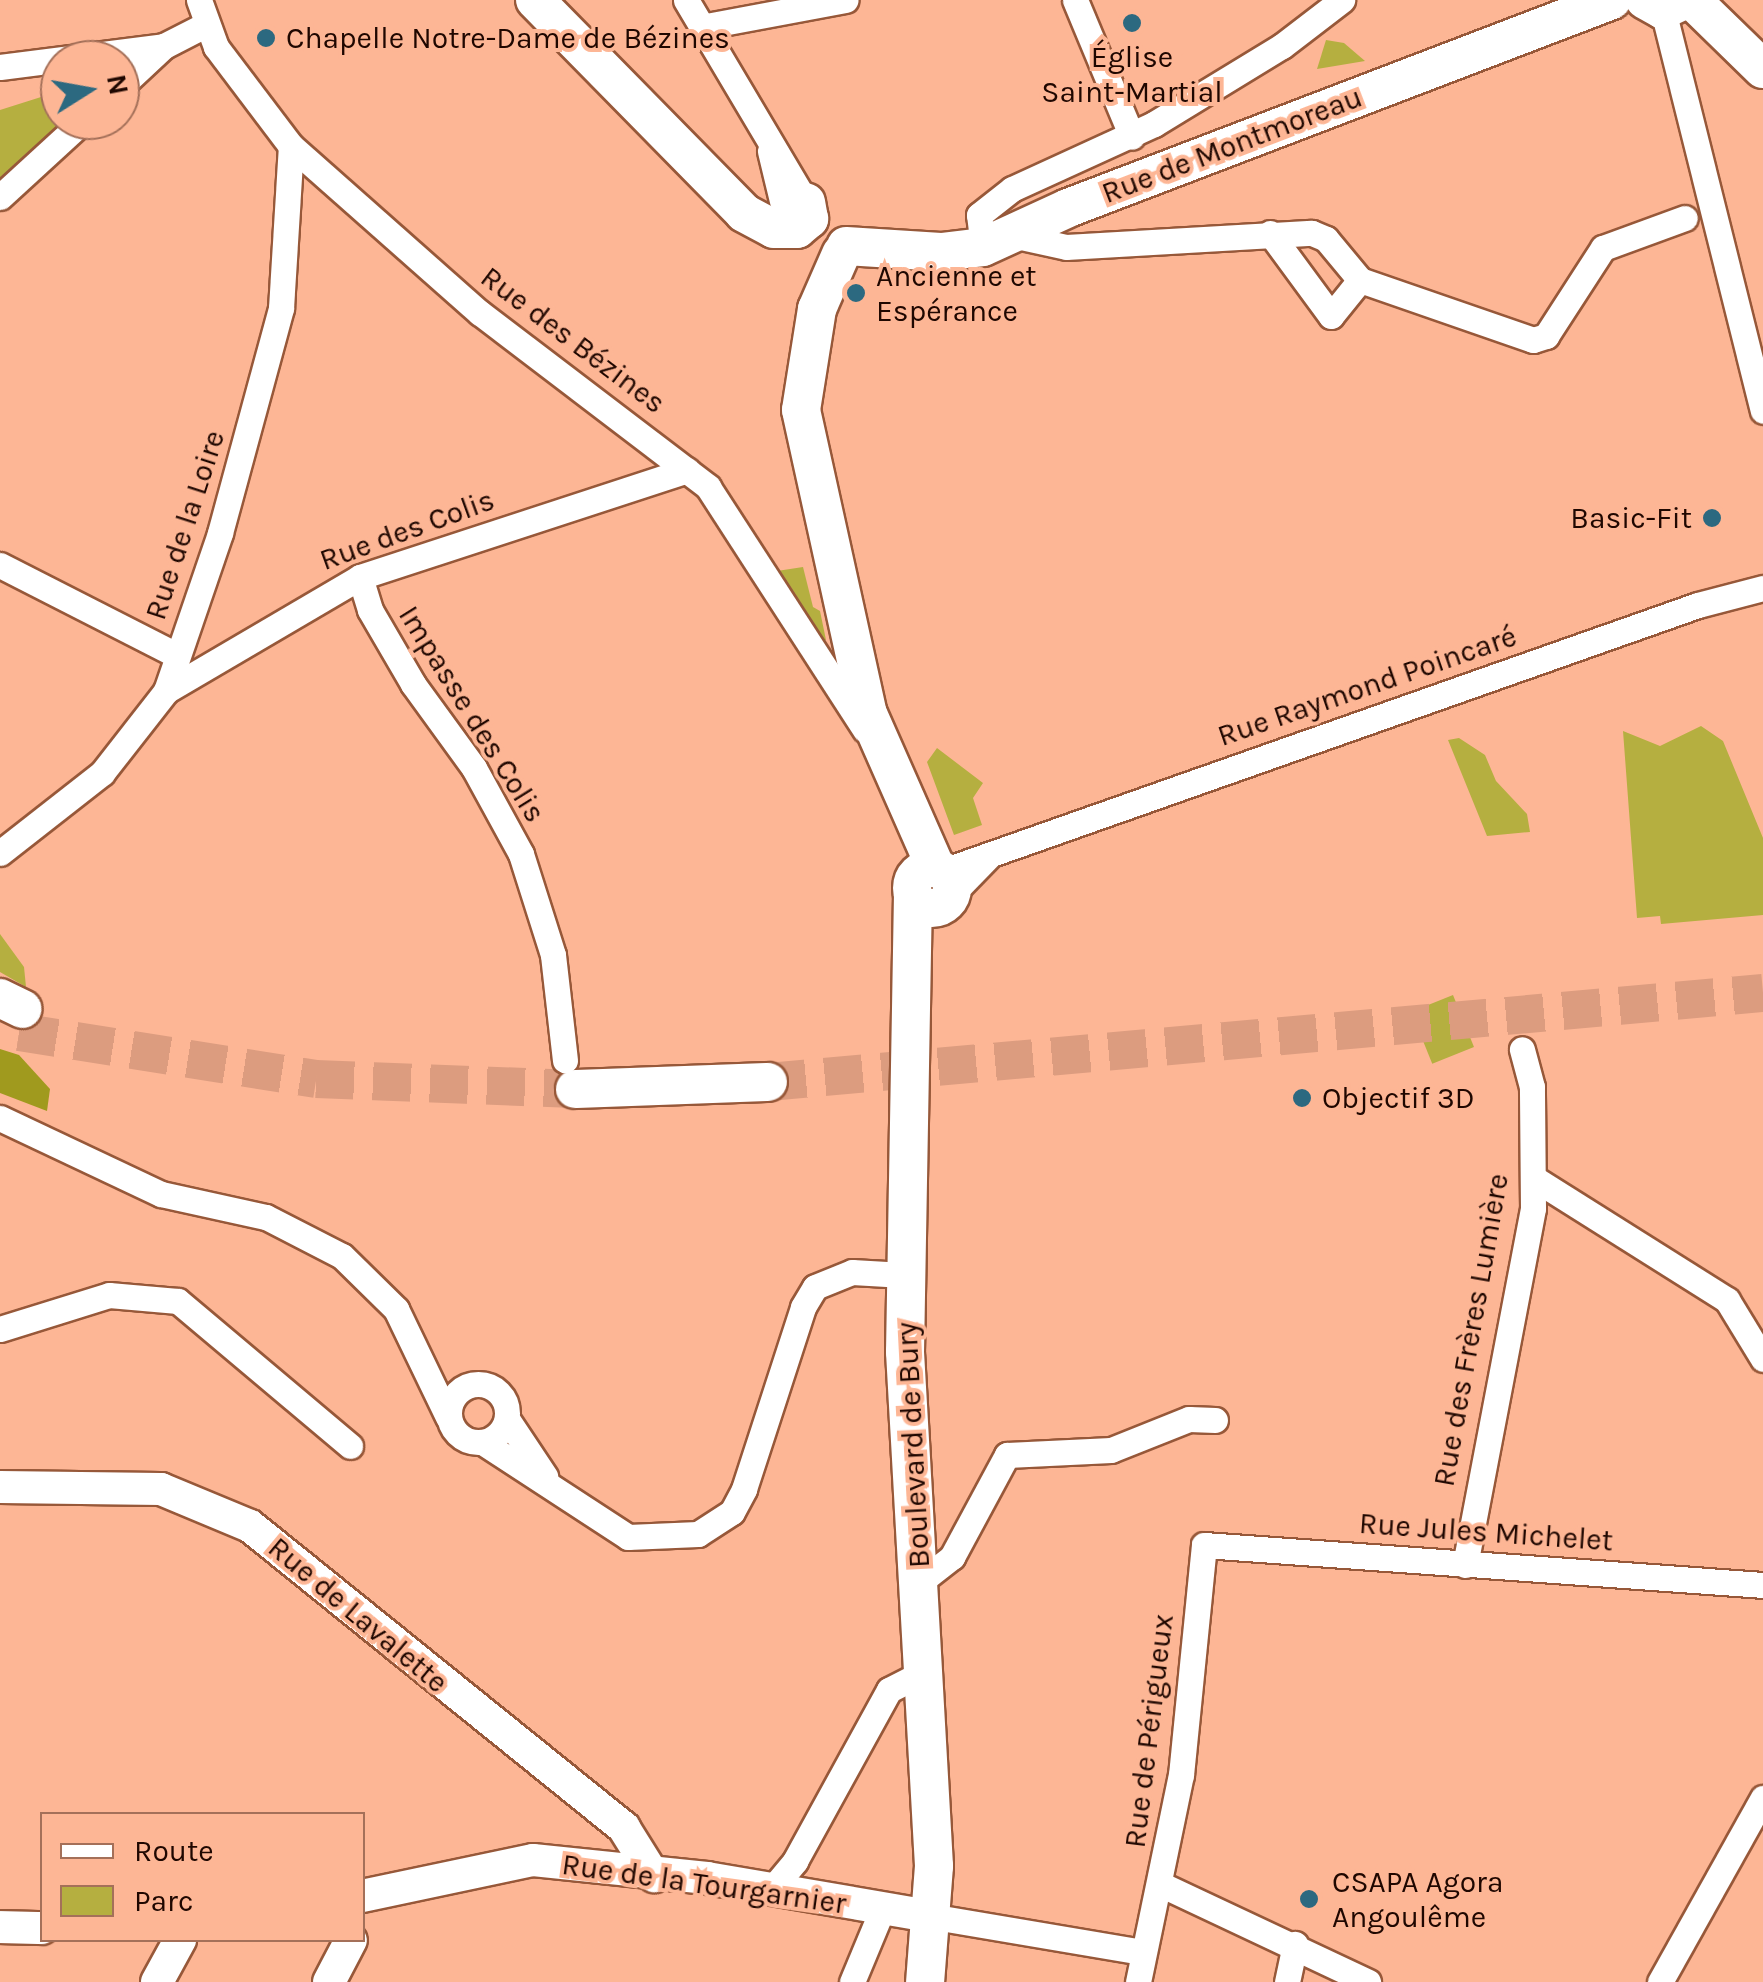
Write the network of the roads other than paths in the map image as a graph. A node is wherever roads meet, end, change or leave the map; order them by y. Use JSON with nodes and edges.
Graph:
{"nodes":[{"id":1,"x":535,"y":0,"type":"edge"},
{"id":2,"x":686,"y":0,"type":"edge"},
{"id":3,"x":845,"y":0,"type":"edge"},
{"id":4,"x":1074,"y":0,"type":"edge"},
{"id":5,"x":1342,"y":0,"type":"edge"},
{"id":6,"x":1612,"y":0,"type":"edge"},
{"id":7,"x":1671,"y":2,"type":"edge"},
{"id":8,"x":203,"y":12,"type":"edge"},
{"id":9,"x":701,"y":26,"type":"junction"},
{"id":10,"x":164,"y":46,"type":"junction"},
{"id":11,"x":0,"y":68,"type":"edge"},
{"id":12,"x":140,"y":68,"type":"edge"},
{"id":13,"x":1763,"y":69,"type":"edge"},
{"id":14,"x":1132,"y":136,"type":"junction"},
{"id":15,"x":62,"y":140,"type":"edge"},
{"id":16,"x":291,"y":146,"type":"junction"},
{"id":17,"x":0,"y":197,"type":"edge"},
{"id":18,"x":1685,"y":218,"type":"dead end"},
{"id":19,"x":812,"y":229,"type":"junction"},
{"id":20,"x":991,"y":232,"type":"junction"},
{"id":21,"x":1270,"y":233,"type":"junction"},
{"id":22,"x":1360,"y":280,"type":"junction"},
{"id":23,"x":1763,"y":411,"type":"edge"},
{"id":24,"x":687,"y":470,"type":"junction"},
{"id":25,"x":0,"y":565,"type":"edge"},
{"id":26,"x":360,"y":577,"type":"junction"},
{"id":27,"x":1763,"y":588,"type":"edge"},
{"id":28,"x":178,"y":655,"type":"junction"},
{"id":29,"x":166,"y":691,"type":"junction"},
{"id":30,"x":884,"y":755,"type":"junction"},
{"id":31,"x":0,"y":853,"type":"edge"},
{"id":32,"x":933,"y":886,"type":"junction"},
{"id":33,"x":1522,"y":1048,"type":"dead end"},
{"id":34,"x":570,"y":1074,"type":"joint"},
{"id":35,"x":768,"y":1082,"type":"tunnel mouth"},
{"id":36,"x":0,"y":1118,"type":"edge"},
{"id":37,"x":1535,"y":1179,"type":"junction"},
{"id":38,"x":904,"y":1275,"type":"junction"},
{"id":39,"x":0,"y":1329,"type":"edge"},
{"id":40,"x":417,"y":1349,"type":"junction"},
{"id":41,"x":1763,"y":1360,"type":"edge"},
{"id":42,"x":466,"y":1386,"type":"junction"},
{"id":43,"x":448,"y":1418,"type":"junction"},
{"id":44,"x":508,"y":1419,"type":"junction"},
{"id":45,"x":1214,"y":1420,"type":"dead end"},
{"id":46,"x":484,"y":1442,"type":"junction"},
{"id":47,"x":350,"y":1446,"type":"dead end"},
{"id":48,"x":0,"y":1486,"type":"edge"},
{"id":49,"x":554,"y":1488,"type":"junction"},
{"id":50,"x":1204,"y":1545,"type":"joint"},
{"id":51,"x":1466,"y":1564,"type":"junction"},
{"id":52,"x":920,"y":1582,"type":"junction"},
{"id":53,"x":1763,"y":1585,"type":"edge"},
{"id":54,"x":923,"y":1673,"type":"junction"},
{"id":55,"x":1763,"y":1798,"type":"edge"},
{"id":56,"x":624,"y":1828,"type":"junction"},
{"id":57,"x":654,"y":1876,"type":"junction"},
{"id":58,"x":707,"y":1878,"type":"junction"},
{"id":59,"x":1160,"y":1884,"type":"junction"},
{"id":60,"x":771,"y":1890,"type":"junction"},
{"id":61,"x":366,"y":1902,"type":"edge"},
{"id":62,"x":882,"y":1910,"type":"junction"},
{"id":63,"x":929,"y":1916,"type":"junction"},
{"id":64,"x":0,"y":1927,"type":"edge"},
{"id":65,"x":40,"y":1928,"type":"edge"},
{"id":66,"x":179,"y":1942,"type":"edge"},
{"id":67,"x":350,"y":1942,"type":"edge"},
{"id":68,"x":1295,"y":1944,"type":"junction"},
{"id":69,"x":1141,"y":1952,"type":"junction"},
{"id":70,"x":158,"y":1982,"type":"edge"},
{"id":71,"x":330,"y":1982,"type":"edge"},
{"id":72,"x":852,"y":1982,"type":"edge"},
{"id":73,"x":925,"y":1982,"type":"edge"},
{"id":74,"x":1138,"y":1982,"type":"edge"},
{"id":75,"x":1287,"y":1982,"type":"edge"},
{"id":76,"x":1368,"y":1982,"type":"edge"},
{"id":77,"x":1660,"y":1982,"type":"edge"}],
"edges":[{"from":1,"to":19,"type":"main road","name":"Rue de Montmoreau"},
{"from":2,"to":9,"type":"street"},
{"from":3,"to":9,"type":"street"},
{"from":4,"to":14,"type":"street"},
{"from":5,"to":14,"type":"street"},
{"from":6,"to":20,"type":"main road","name":"Rue de Montmoreau"},
{"from":7,"to":13,"type":"main road"},
{"from":7,"to":23,"type":"street"},
{"from":8,"to":10,"type":"street"},
{"from":8,"to":16,"type":"street","name":"Rue des Bézines"},
{"from":9,"to":19,"type":"street"},
{"from":10,"to":11,"type":"street"},
{"from":10,"to":12,"type":"street"},
{"from":14,"to":20,"type":"street"},
{"from":15,"to":17,"type":"street"},
{"from":16,"to":24,"type":"street","name":"Rue des Bézines"},
{"from":16,"to":28,"type":"street","name":"Rue de la Loire"},
{"from":18,"to":22,"type":"street"},
{"from":19,"to":20,"type":"main road","name":"Rue de Montmoreau"},
{"from":19,"to":30,"type":"main road"},
{"from":20,"to":21,"type":"street"},
{"from":21,"to":22,"type":"street"},
{"from":21,"to":22,"type":"street"},
{"from":24,"to":26,"type":"street","name":"Rue des Colis"},
{"from":24,"to":30,"type":"street","name":"Rue des Bézines"},
{"from":25,"to":28,"type":"street"},
{"from":26,"to":29,"type":"street","name":"Rue des Colis"},
{"from":26,"to":34,"type":"street","name":"Impasse des Colis"},
{"from":27,"to":32,"type":"street","name":"Rue Raymond Poincaré"},
{"from":28,"to":29,"type":"street","name":"Rue de la Loire"},
{"from":29,"to":31,"type":"street","name":"Rue de la Loire"},
{"from":30,"to":32,"type":"main road"},
{"from":32,"to":38,"type":"main road","name":"Boulevard de Bury"},
{"from":33,"to":37,"type":"street","name":"Rue des Frères Lumière"},
{"from":34,"to":35,"type":"main road"},
{"from":36,"to":40,"type":"street"},
{"from":37,"to":41,"type":"street"},
{"from":37,"to":51,"type":"street","name":"Rue des Frères Lumière"},
{"from":38,"to":49,"type":"street"},
{"from":38,"to":52,"type":"main road","name":"Boulevard de Bury"},
{"from":39,"to":47,"type":"street"},
{"from":40,"to":42,"type":"street"},
{"from":40,"to":43,"type":"street"},
{"from":42,"to":43,"type":"street"},
{"from":42,"to":44,"type":"street"},
{"from":43,"to":46,"type":"street"},
{"from":44,"to":46,"type":"street"},
{"from":44,"to":49,"type":"street"},
{"from":45,"to":52,"type":"street"},
{"from":46,"to":49,"type":"street"},
{"from":48,"to":56,"type":"street","name":"Rue de Lavalette"},
{"from":50,"to":51,"type":"street","name":"Rue Jules Michelet"},
{"from":50,"to":59,"type":"street","name":"Rue de Périgueux"},
{"from":51,"to":53,"type":"street","name":"Rue Jules Michelet"},
{"from":52,"to":54,"type":"main road","name":"Boulevard de Bury"},
{"from":54,"to":60,"type":"street"},
{"from":54,"to":63,"type":"main road","name":"Boulevard de Bury"},
{"from":55,"to":77,"type":"street"},
{"from":56,"to":57,"type":"street","name":"Rue de Lavalette"},
{"from":56,"to":58,"type":"street"},
{"from":57,"to":58,"type":"street","name":"Rue de la Tourgarnier"},
{"from":57,"to":61,"type":"street","name":"Rue de la Tourgarnier"},
{"from":58,"to":60,"type":"street","name":"Rue de la Tourgarnier"},
{"from":59,"to":68,"type":"street"},
{"from":59,"to":69,"type":"street","name":"Rue de Périgueux"},
{"from":60,"to":62,"type":"street","name":"Rue de la Tourgarnier"},
{"from":62,"to":63,"type":"street","name":"Rue de la Tourgarnier"},
{"from":62,"to":72,"type":"street"},
{"from":63,"to":69,"type":"street"},
{"from":63,"to":73,"type":"main road","name":"Boulevard de Bury"},
{"from":64,"to":65,"type":"street"},
{"from":66,"to":70,"type":"street"},
{"from":67,"to":71,"type":"street"},
{"from":68,"to":75,"type":"street"},
{"from":68,"to":76,"type":"street"},
{"from":69,"to":74,"type":"street","name":"Rue de Périgueux"}]}
